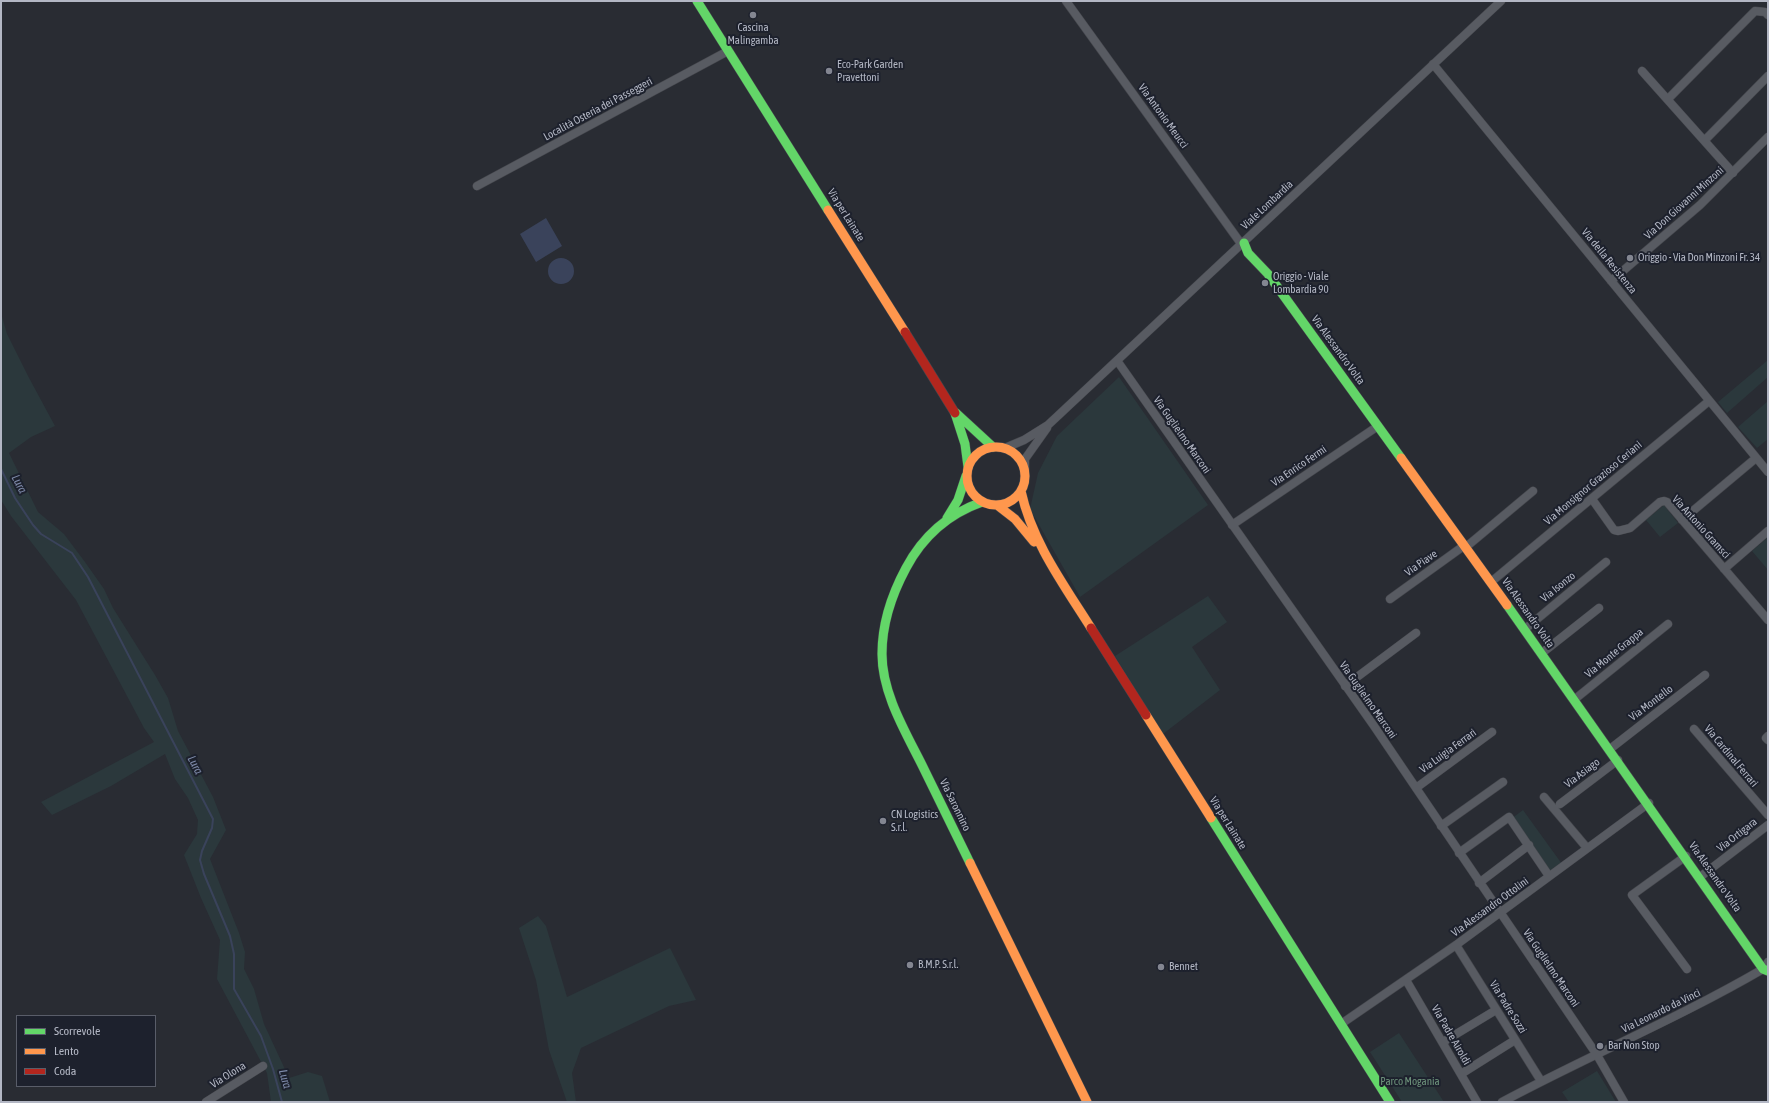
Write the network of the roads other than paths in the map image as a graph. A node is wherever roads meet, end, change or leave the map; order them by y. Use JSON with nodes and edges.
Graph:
{"nodes":[{"id":1,"x":697,"y":1,"type":"edge"},
{"id":2,"x":1066,"y":1,"type":"edge"},
{"id":3,"x":1501,"y":1,"type":"edge"},
{"id":4,"x":1768,"y":15,"type":"edge"},
{"id":5,"x":728,"y":51,"type":"junction"},
{"id":6,"x":1434,"y":64,"type":"junction"},
{"id":7,"x":1642,"y":71,"type":"dead end"},
{"id":8,"x":1768,"y":76,"type":"edge"},
{"id":9,"x":1668,"y":99,"type":"junction"},
{"id":10,"x":1768,"y":137,"type":"edge"},
{"id":11,"x":1705,"y":140,"type":"junction"},
{"id":12,"x":1733,"y":173,"type":"junction"},
{"id":13,"x":477,"y":186,"type":"dead end"},
{"id":14,"x":1243,"y":244,"type":"junction"},
{"id":15,"x":1611,"y":281,"type":"junction"},
{"id":16,"x":1118,"y":362,"type":"junction"},
{"id":17,"x":1709,"y":401,"type":"junction"},
{"id":18,"x":955,"y":412,"type":"junction"},
{"id":19,"x":1048,"y":425,"type":"junction"},
{"id":20,"x":1378,"y":426,"type":"junction"},
{"id":21,"x":993,"y":447,"type":"junction"},
{"id":22,"x":1005,"y":448,"type":"junction"},
{"id":23,"x":1756,"y":458,"type":"junction"},
{"id":24,"x":967,"y":471,"type":"junction"},
{"id":25,"x":1768,"y":472,"type":"edge"},
{"id":26,"x":1025,"y":476,"type":"junction"},
{"id":27,"x":1021,"y":491,"type":"junction"},
{"id":28,"x":1533,"y":491,"type":"dead end"},
{"id":29,"x":1592,"y":499,"type":"junction"},
{"id":30,"x":982,"y":502,"type":"junction"},
{"id":31,"x":997,"y":505,"type":"junction"},
{"id":32,"x":947,"y":519,"type":"junction"},
{"id":33,"x":1682,"y":520,"type":"junction"},
{"id":34,"x":1232,"y":525,"type":"junction"},
{"id":35,"x":1768,"y":531,"type":"edge"},
{"id":36,"x":1465,"y":546,"type":"junction"},
{"id":37,"x":1046,"y":557,"type":"junction"},
{"id":38,"x":1606,"y":562,"type":"dead end"},
{"id":39,"x":1724,"y":569,"type":"junction"},
{"id":40,"x":1491,"y":582,"type":"junction"},
{"id":41,"x":1390,"y":598,"type":"dead end"},
{"id":42,"x":1599,"y":608,"type":"dead end"},
{"id":43,"x":1768,"y":619,"type":"edge"},
{"id":44,"x":1668,"y":624,"type":"dead end"},
{"id":45,"x":1524,"y":629,"type":"junction"},
{"id":46,"x":1416,"y":633,"type":"dead end"},
{"id":47,"x":1542,"y":653,"type":"junction"},
{"id":48,"x":1705,"y":675,"type":"dead end"},
{"id":49,"x":1345,"y":686,"type":"junction"},
{"id":50,"x":1575,"y":699,"type":"junction"},
{"id":51,"x":1694,"y":729,"type":"dead end"},
{"id":52,"x":1492,"y":732,"type":"dead end"},
{"id":53,"x":1768,"y":736,"type":"edge"},
{"id":54,"x":1768,"y":740,"type":"edge"},
{"id":55,"x":1610,"y":749,"type":"junction"},
{"id":56,"x":1618,"y":760,"type":"junction"},
{"id":57,"x":1503,"y":782,"type":"dead end"},
{"id":58,"x":1416,"y":788,"type":"junction"},
{"id":59,"x":1544,"y":797,"type":"dead end"},
{"id":60,"x":1648,"y":803,"type":"junction"},
{"id":61,"x":1560,"y":804,"type":"dead end"},
{"id":62,"x":1768,"y":816,"type":"edge"},
{"id":63,"x":1768,"y":825,"type":"edge"},
{"id":64,"x":1441,"y":826,"type":"junction"},
{"id":65,"x":1529,"y":846,"type":"junction"},
{"id":66,"x":1586,"y":848,"type":"junction"},
{"id":67,"x":1459,"y":853,"type":"junction"},
{"id":68,"x":1686,"y":856,"type":"junction"},
{"id":69,"x":1549,"y":876,"type":"junction"},
{"id":70,"x":1700,"y":877,"type":"junction"},
{"id":71,"x":1479,"y":883,"type":"junction"},
{"id":72,"x":1500,"y":913,"type":"junction"},
{"id":73,"x":1456,"y":945,"type":"junction"},
{"id":74,"x":1766,"y":967,"type":"edge"},
{"id":75,"x":1687,"y":969,"type":"dead end"},
{"id":76,"x":1406,"y":980,"type":"junction"},
{"id":77,"x":1496,"y":1010,"type":"junction"},
{"id":78,"x":1341,"y":1024,"type":"junction"},
{"id":79,"x":1515,"y":1040,"type":"junction"},
{"id":80,"x":1443,"y":1042,"type":"junction"},
{"id":81,"x":1597,"y":1055,"type":"junction"},
{"id":82,"x":263,"y":1066,"type":"dead end"},
{"id":83,"x":1461,"y":1074,"type":"junction"},
{"id":84,"x":1541,"y":1081,"type":"junction"},
{"id":85,"x":206,"y":1102,"type":"edge"},
{"id":86,"x":1087,"y":1102,"type":"edge"},
{"id":87,"x":1390,"y":1102,"type":"edge"},
{"id":88,"x":1477,"y":1102,"type":"edge"},
{"id":89,"x":1502,"y":1102,"type":"edge"},
{"id":90,"x":1624,"y":1102,"type":"edge"}],
"edges":[{"from":1,"to":5,"type":"street","name":"Via per Lainate"},
{"from":2,"to":14,"type":"street","name":"Via Antonio Meucci"},
{"from":3,"to":6,"type":"street","name":"Viale Lombardia"},
{"from":4,"to":9,"type":"street"},
{"from":5,"to":13,"type":"street","name":"Località Osteria dei Passeggeri"},
{"from":5,"to":18,"type":"street","name":"Via per Lainate"},
{"from":6,"to":14,"type":"street","name":"Viale Lombardia"},
{"from":6,"to":15,"type":"street","name":"Via della Resistenza"},
{"from":7,"to":9,"type":"street"},
{"from":8,"to":11,"type":"street"},
{"from":9,"to":11,"type":"street"},
{"from":10,"to":12,"type":"street","name":"Via Don Giovanni Minzoni"},
{"from":11,"to":12,"type":"street"},
{"from":12,"to":15,"type":"street","name":"Via Don Giovanni Minzoni"},
{"from":14,"to":16,"type":"street","name":"Viale Lombardia"},
{"from":14,"to":20,"type":"street","name":"Via Alessandro Volta"},
{"from":15,"to":17,"type":"street","name":"Via della Resistenza"},
{"from":16,"to":19,"type":"street","name":"Viale Lombardia"},
{"from":16,"to":34,"type":"street","name":"Via Guglielmo Marconi"},
{"from":17,"to":23,"type":"street","name":"Via della Resistenza"},
{"from":17,"to":29,"type":"street","name":"Via Monsignor Grazioso Ceriani"},
{"from":18,"to":21,"type":"street","name":"Via per Lainate"},
{"from":18,"to":24,"type":"street","name":"Via per Lainate"},
{"from":19,"to":22,"type":"street","name":"Viale Lombardia"},
{"from":19,"to":26,"type":"street","name":"Viale Lombardia"},
{"from":20,"to":34,"type":"street","name":"Via Enrico Fermi"},
{"from":20,"to":36,"type":"street","name":"Via Alessandro Volta"},
{"from":21,"to":22,"type":"street"},
{"from":21,"to":24,"type":"street"},
{"from":22,"to":26,"type":"street"},
{"from":23,"to":25,"type":"street","name":"Via della Resistenza"},
{"from":23,"to":33,"type":"street"},
{"from":24,"to":30,"type":"street"},
{"from":24,"to":32,"type":"street","name":"Via Saronnino"},
{"from":26,"to":27,"type":"street"},
{"from":27,"to":31,"type":"street"},
{"from":27,"to":37,"type":"street","name":"Via per Lainate"},
{"from":28,"to":36,"type":"street","name":"Via Piave"},
{"from":29,"to":33,"type":"street","name":"Via Antonio Gramsci"},
{"from":29,"to":40,"type":"street","name":"Via Monsignor Grazioso Ceriani"},
{"from":30,"to":31,"type":"street"},
{"from":30,"to":32,"type":"street","name":"Via Saronnino"},
{"from":31,"to":37,"type":"street","name":"Via per Lainate"},
{"from":32,"to":86,"type":"street","name":"Via Saronnino"},
{"from":33,"to":39,"type":"street","name":"Via Antonio Gramsci"},
{"from":34,"to":49,"type":"street","name":"Via Guglielmo Marconi"},
{"from":35,"to":39,"type":"street","name":"Via Antonio Gramsci"},
{"from":36,"to":40,"type":"street","name":"Via Alessandro Volta"},
{"from":36,"to":41,"type":"street","name":"Via Piave"},
{"from":37,"to":78,"type":"street","name":"Via per Lainate"},
{"from":38,"to":45,"type":"street","name":"Via Isonzo"},
{"from":39,"to":43,"type":"street","name":"Via Antonio Gramsci"},
{"from":40,"to":45,"type":"street","name":"Via Alessandro Volta"},
{"from":42,"to":47,"type":"street"},
{"from":44,"to":50,"type":"street","name":"Via Monte Grappa"},
{"from":45,"to":47,"type":"street","name":"Via Alessandro Volta"},
{"from":46,"to":49,"type":"street"},
{"from":47,"to":50,"type":"street","name":"Via Alessandro Volta"},
{"from":48,"to":55,"type":"street","name":"Via Montello"},
{"from":49,"to":58,"type":"street","name":"Via Guglielmo Marconi"},
{"from":50,"to":55,"type":"street","name":"Via Alessandro Volta"},
{"from":51,"to":62,"type":"street","name":"Via Cardinal Ferrari"},
{"from":52,"to":58,"type":"street","name":"Via Luigia Ferrari"},
{"from":53,"to":54,"type":"street"},
{"from":55,"to":56,"type":"street","name":"Via Alessandro Volta"},
{"from":56,"to":60,"type":"street","name":"Via Alessandro Volta"},
{"from":56,"to":61,"type":"street","name":"Via Asiago"},
{"from":57,"to":64,"type":"street"},
{"from":58,"to":64,"type":"street","name":"Via Guglielmo Marconi"},
{"from":59,"to":66,"type":"street"},
{"from":60,"to":66,"type":"street","name":"Via Alessandro Ottolini"},
{"from":60,"to":68,"type":"street","name":"Via Alessandro Volta"},
{"from":63,"to":70,"type":"street","name":"Via Ortigara"},
{"from":64,"to":67,"type":"street","name":"Via Guglielmo Marconi"},
{"from":65,"to":67,"type":"street"},
{"from":65,"to":69,"type":"street"},
{"from":65,"to":71,"type":"street"},
{"from":66,"to":69,"type":"street","name":"Via Alessandro Ottolini"},
{"from":67,"to":71,"type":"street","name":"Via Guglielmo Marconi"},
{"from":68,"to":70,"type":"street","name":"Via Alessandro Volta"},
{"from":68,"to":75,"type":"street"},
{"from":69,"to":72,"type":"street","name":"Via Alessandro Ottolini"},
{"from":70,"to":74,"type":"street","name":"Via Alessandro Volta"},
{"from":71,"to":72,"type":"street","name":"Via Guglielmo Marconi"},
{"from":72,"to":73,"type":"street","name":"Via Alessandro Ottolini"},
{"from":72,"to":81,"type":"street","name":"Via Guglielmo Marconi"},
{"from":73,"to":76,"type":"street","name":"Via Alessandro Ottolini"},
{"from":73,"to":77,"type":"street","name":"Via Padre Sozzi"},
{"from":74,"to":81,"type":"street","name":"Via Leonardo da Vinci"},
{"from":76,"to":78,"type":"street","name":"Via Alessandro Ottolini"},
{"from":76,"to":80,"type":"street","name":"Via Padre Airoldi"},
{"from":77,"to":79,"type":"street","name":"Via Padre Sozzi"},
{"from":77,"to":80,"type":"street"},
{"from":78,"to":87,"type":"street","name":"Via per Lainate"},
{"from":79,"to":83,"type":"street"},
{"from":79,"to":84,"type":"street","name":"Via Padre Sozzi"},
{"from":80,"to":83,"type":"street","name":"Via Padre Airoldi"},
{"from":81,"to":84,"type":"street","name":"Via Leonardo da Vinci"},
{"from":81,"to":90,"type":"street","name":"Via Guglielmo Marconi"},
{"from":82,"to":85,"type":"street","name":"Via Olona"},
{"from":83,"to":88,"type":"street","name":"Via Padre Airoldi"},
{"from":84,"to":89,"type":"street","name":"Via Leonardo da Vinci"}]}
